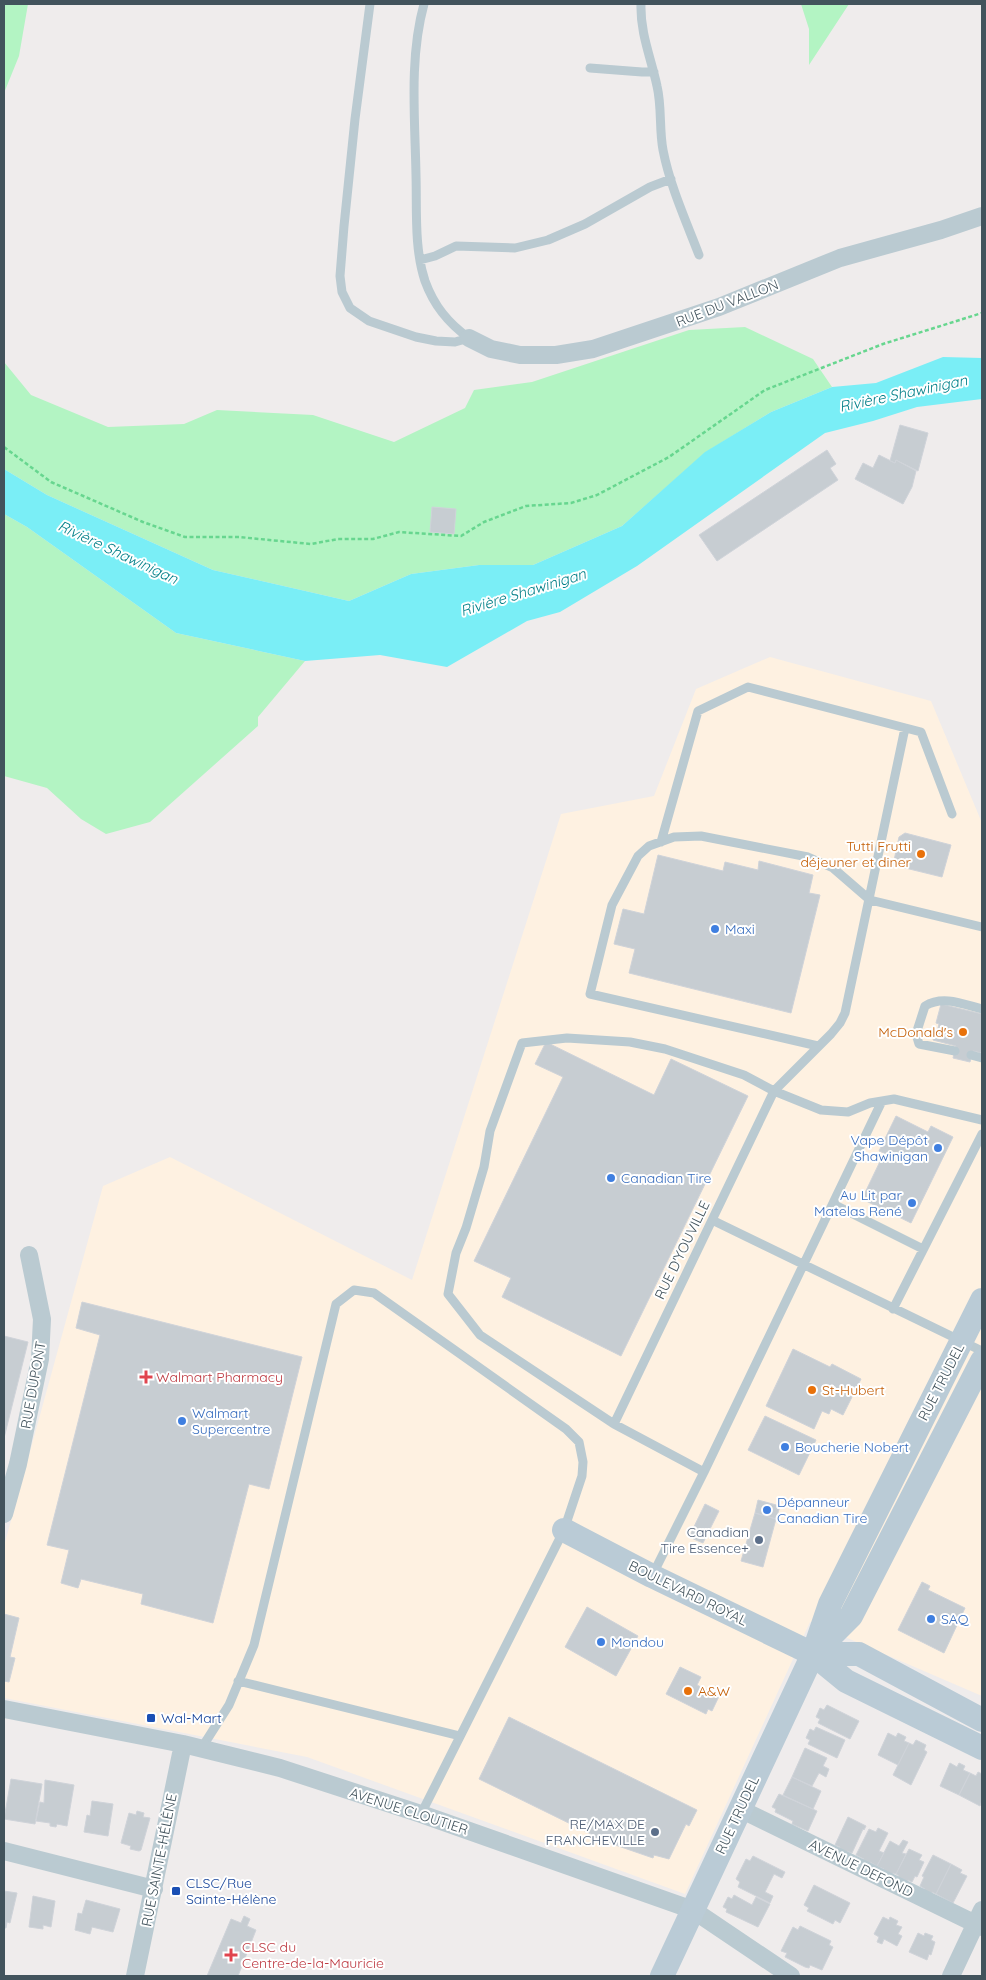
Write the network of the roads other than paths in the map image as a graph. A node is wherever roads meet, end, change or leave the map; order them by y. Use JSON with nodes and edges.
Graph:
{"nodes":[{"id":1,"x":370,"y":4,"type":"edge"},
{"id":2,"x":424,"y":4,"type":"edge"},
{"id":3,"x":641,"y":4,"type":"edge"},
{"id":4,"x":590,"y":68,"type":"dead end"},
{"id":5,"x":654,"y":72,"type":"junction"},
{"id":6,"x":671,"y":179,"type":"junction"},
{"id":7,"x":982,"y":216,"type":"edge"},
{"id":8,"x":699,"y":255,"type":"dead end"},
{"id":9,"x":420,"y":260,"type":"junction"},
{"id":10,"x":469,"y":338,"type":"junction"},
{"id":11,"x":905,"y":728,"type":"junction"},
{"id":12,"x":952,"y":814,"type":"dead end"},
{"id":13,"x":661,"y":842,"type":"junction"},
{"id":14,"x":870,"y":900,"type":"junction"},
{"id":15,"x":982,"y":927,"type":"edge"},
{"id":16,"x":982,"y":1009,"type":"edge"},
{"id":17,"x":818,"y":1046,"type":"junction"},
{"id":18,"x":954,"y":1051,"type":"dead end"},
{"id":19,"x":972,"y":1055,"type":"dead end"},
{"id":20,"x":982,"y":1058,"type":"edge"},
{"id":21,"x":774,"y":1091,"type":"junction"},
{"id":22,"x":882,"y":1101,"type":"junction"},
{"id":23,"x":982,"y":1120,"type":"edge"},
{"id":24,"x":982,"y":1134,"type":"edge"},
{"id":25,"x":833,"y":1204,"type":"junction"},
{"id":26,"x":712,"y":1220,"type":"junction"},
{"id":27,"x":924,"y":1249,"type":"junction"},
{"id":28,"x":29,"y":1255,"type":"dead end"},
{"id":29,"x":803,"y":1265,"type":"junction"},
{"id":30,"x":982,"y":1300,"type":"edge"},
{"id":31,"x":893,"y":1309,"type":"junction"},
{"id":32,"x":972,"y":1347,"type":"edge"},
{"id":33,"x":982,"y":1361,"type":"edge"},
{"id":34,"x":614,"y":1424,"type":"junction"},
{"id":35,"x":704,"y":1472,"type":"junction"},
{"id":36,"x":4,"y":1514,"type":"edge"},
{"id":37,"x":564,"y":1530,"type":"junction"},
{"id":38,"x":652,"y":1576,"type":"junction"},
{"id":39,"x":812,"y":1654,"type":"junction"},
{"id":40,"x":238,"y":1681,"type":"junction"},
{"id":41,"x":4,"y":1708,"type":"edge"},
{"id":42,"x":982,"y":1720,"type":"edge"},
{"id":43,"x":460,"y":1736,"type":"junction"},
{"id":44,"x":183,"y":1744,"type":"junction"},
{"id":45,"x":982,"y":1748,"type":"edge"},
{"id":46,"x":202,"y":1749,"type":"junction"},
{"id":47,"x":740,"y":1809,"type":"junction"},
{"id":48,"x":421,"y":1814,"type":"junction"},
{"id":49,"x":4,"y":1851,"type":"edge"},
{"id":50,"x":154,"y":1888,"type":"junction"},
{"id":51,"x":693,"y":1910,"type":"junction"},
{"id":52,"x":980,"y":1920,"type":"edge"},
{"id":53,"x":136,"y":1975,"type":"edge"},
{"id":54,"x":662,"y":1976,"type":"edge"},
{"id":55,"x":791,"y":1976,"type":"edge"},
{"id":56,"x":952,"y":1976,"type":"edge"}],
"edges":[{"from":1,"to":10,"type":"lane"},
{"from":2,"to":9,"type":"lane"},
{"from":3,"to":5,"type":"lane"},
{"from":4,"to":5,"type":"lane"},
{"from":5,"to":6,"type":"lane"},
{"from":6,"to":8,"type":"lane"},
{"from":6,"to":9,"type":"lane"},
{"from":7,"to":10,"type":"street","name":"RUE DU VALLON"},
{"from":9,"to":10,"type":"lane"},
{"from":11,"to":12,"type":"lane"},
{"from":11,"to":13,"type":"lane"},
{"from":11,"to":14,"type":"lane","name":"RUE D'YOUVILLE"},
{"from":13,"to":14,"type":"lane"},
{"from":13,"to":17,"type":"lane"},
{"from":14,"to":15,"type":"lane"},
{"from":14,"to":17,"type":"lane","name":"RUE D'YOUVILLE"},
{"from":16,"to":18,"type":"lane"},
{"from":17,"to":21,"type":"lane","name":"RUE D'YOUVILLE"},
{"from":19,"to":20,"type":"lane"},
{"from":21,"to":22,"type":"lane"},
{"from":21,"to":26,"type":"lane","name":"RUE D'YOUVILLE"},
{"from":21,"to":34,"type":"lane"},
{"from":22,"to":23,"type":"lane"},
{"from":22,"to":25,"type":"lane"},
{"from":24,"to":27,"type":"lane"},
{"from":25,"to":27,"type":"lane"},
{"from":25,"to":29,"type":"lane"},
{"from":26,"to":29,"type":"lane"},
{"from":26,"to":34,"type":"lane","name":"RUE D'YOUVILLE"},
{"from":27,"to":31,"type":"lane"},
{"from":28,"to":36,"type":"street","name":"RUE DUPONT"},
{"from":29,"to":31,"type":"lane"},
{"from":29,"to":35,"type":"lane"},
{"from":30,"to":32,"type":"main road","name":"RUE TRUDEL"},
{"from":31,"to":32,"type":"lane"},
{"from":32,"to":39,"type":"main road","name":"RUE TRUDEL"},
{"from":33,"to":39,"type":"main road","name":"RUE TRUDEL"},
{"from":34,"to":35,"type":"lane"},
{"from":35,"to":38,"type":"lane"},
{"from":37,"to":38,"type":"main road","name":"BOULEVARD ROYAL"},
{"from":37,"to":40,"type":"lane"},
{"from":37,"to":43,"type":"lane"},
{"from":38,"to":39,"type":"main road","name":"BOULEVARD ROYAL"},
{"from":39,"to":42,"type":"main road","name":"BOULEVARD ROYAL"},
{"from":39,"to":45,"type":"main road","name":"BOULEVARD ROYAL"},
{"from":39,"to":47,"type":"main road","name":"RUE TRUDEL"},
{"from":40,"to":43,"type":"lane"},
{"from":40,"to":46,"type":"lane"},
{"from":41,"to":44,"type":"street","name":"AVENUE CLOUTIER"},
{"from":43,"to":48,"type":"lane"},
{"from":44,"to":46,"type":"street","name":"AVENUE CLOUTIER"},
{"from":44,"to":50,"type":"street","name":"RUE SAINTE-HÉLÈNE"},
{"from":46,"to":48,"type":"street","name":"AVENUE CLOUTIER"},
{"from":47,"to":51,"type":"main road","name":"RUE TRUDEL"},
{"from":47,"to":52,"type":"street","name":"AVENUE DEFOND"},
{"from":48,"to":51,"type":"street","name":"AVENUE CLOUTIER"},
{"from":49,"to":50,"type":"street"},
{"from":50,"to":53,"type":"street","name":"RUE SAINTE-HÉLÈNE"},
{"from":51,"to":54,"type":"main road","name":"RUE TRUDEL"},
{"from":51,"to":55,"type":"street","name":"AVENUE CLOUTIER"},
{"from":52,"to":56,"type":"street"}]}
